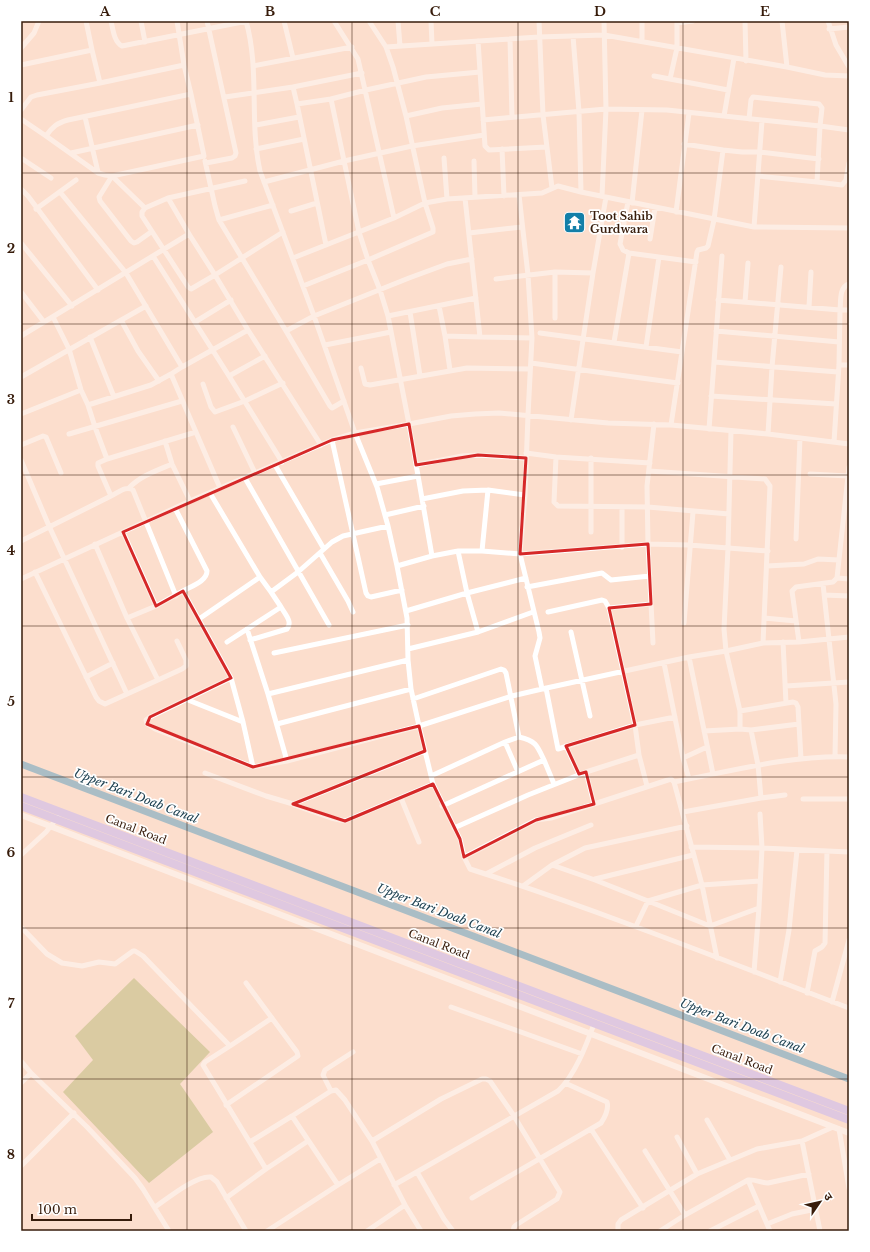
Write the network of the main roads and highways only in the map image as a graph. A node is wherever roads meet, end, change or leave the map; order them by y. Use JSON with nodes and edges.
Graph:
{"nodes":[{"id":1,"x":21,"y":796,"type":"edge"},
{"id":2,"x":21,"y":806,"type":"edge"},
{"id":3,"x":849,"y":1111,"type":"edge"},
{"id":4,"x":849,"y":1120,"type":"edge"}],
"edges":[{"from":1,"to":3,"type":"main road","name":"Canal Road"},
{"from":2,"to":4,"type":"main road","name":"Canal Road"}]}
